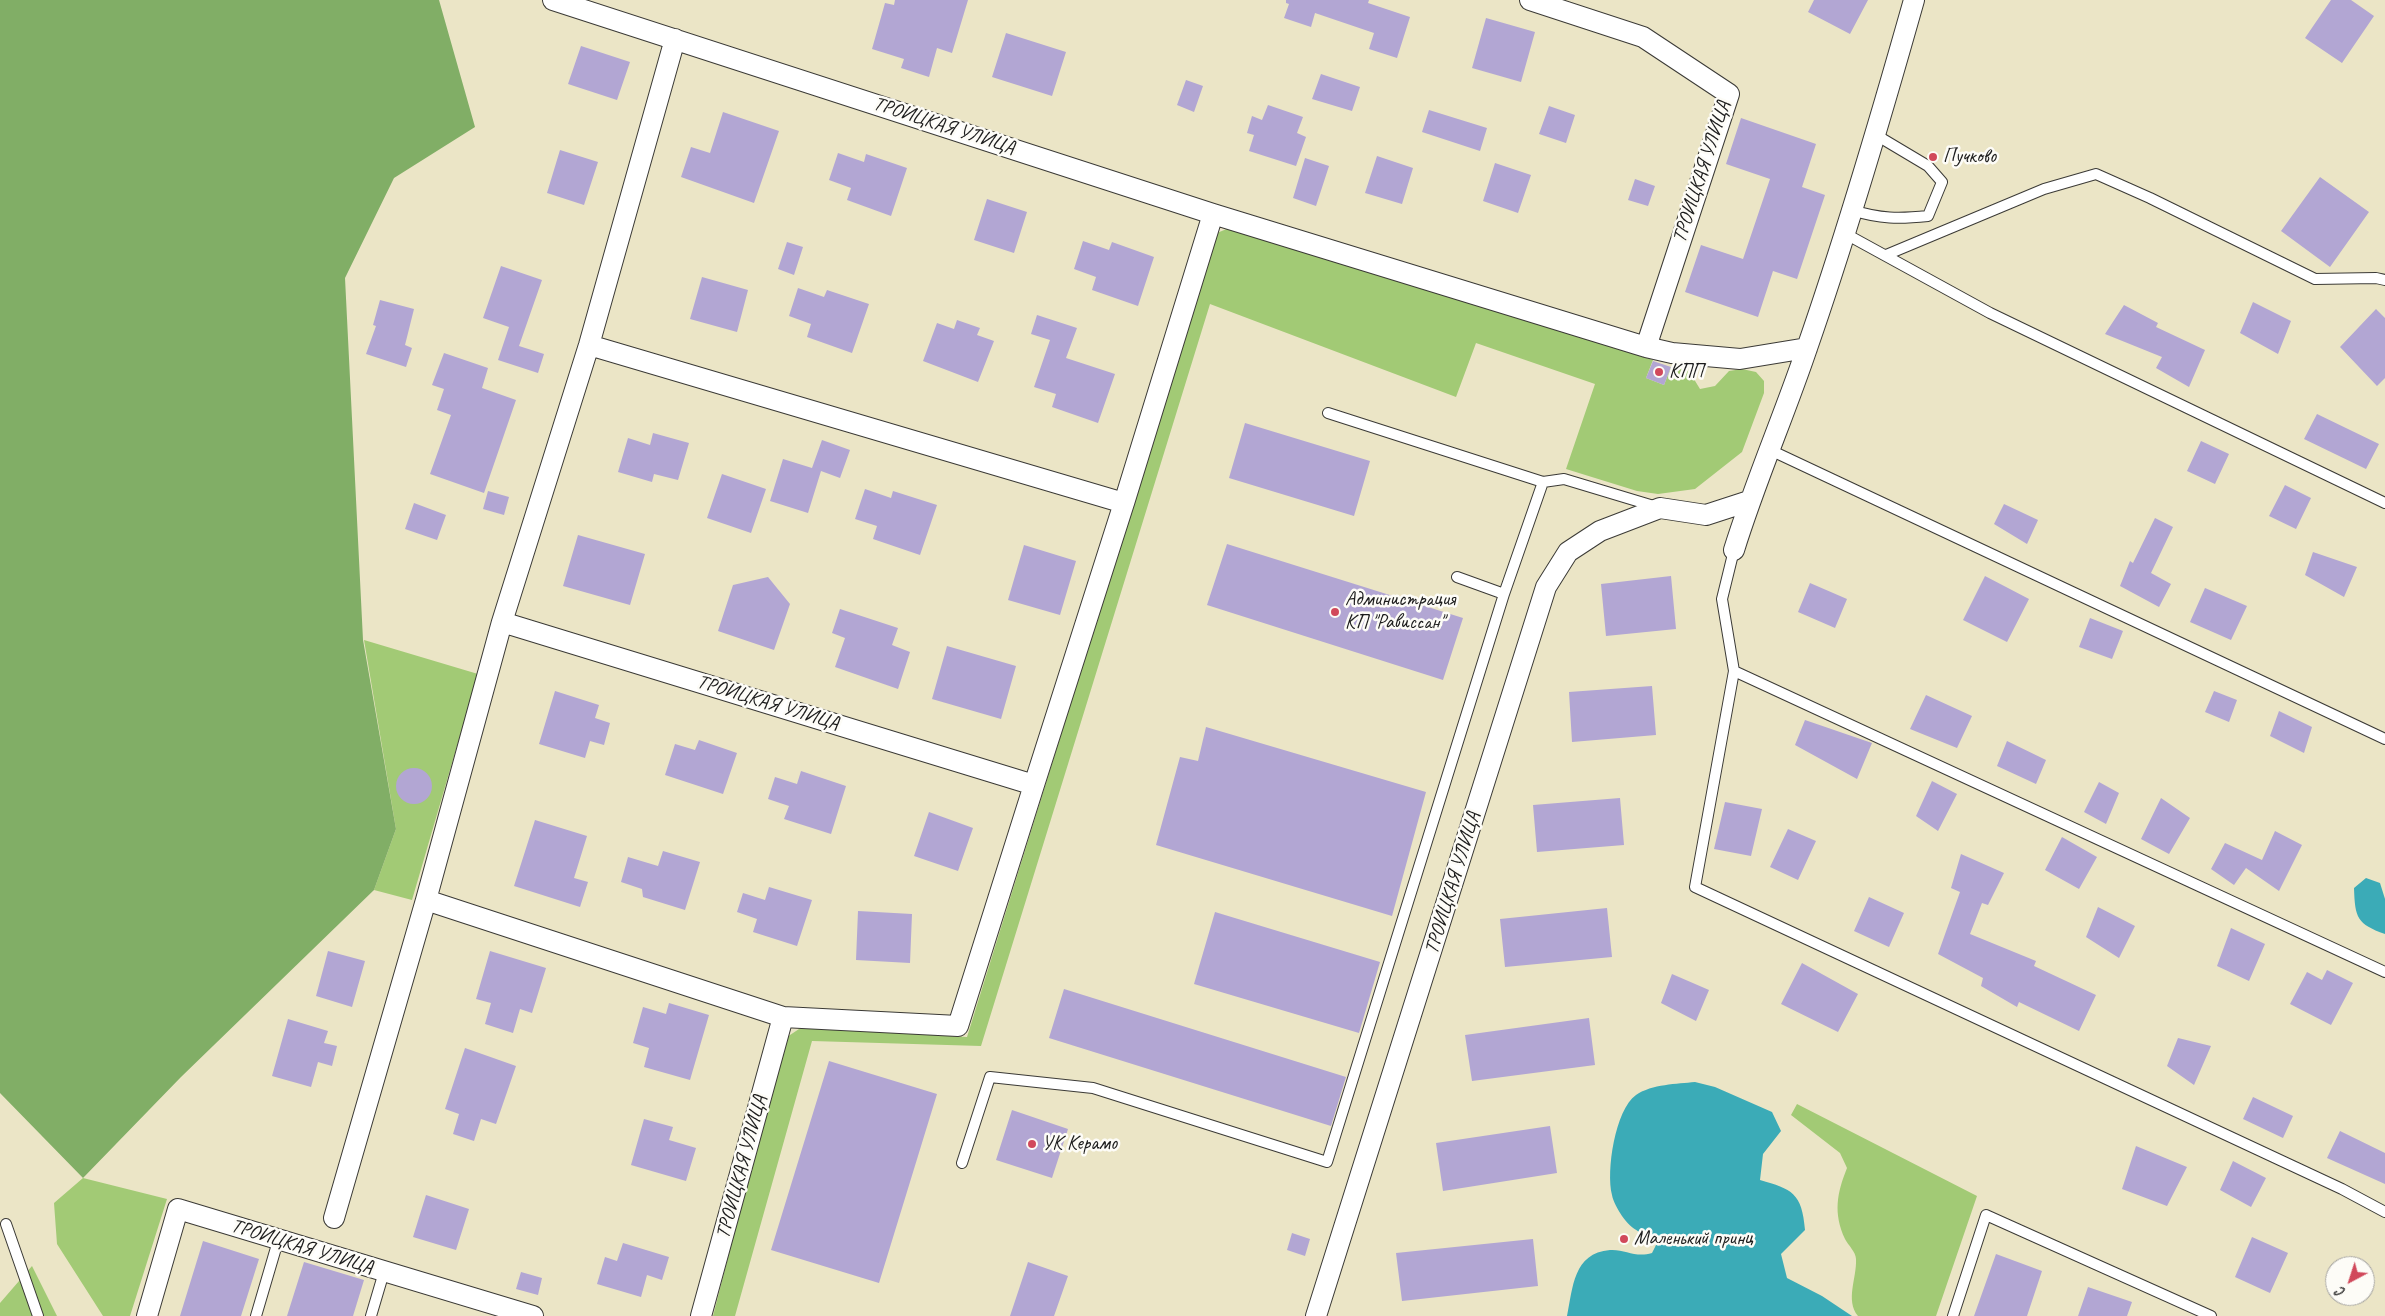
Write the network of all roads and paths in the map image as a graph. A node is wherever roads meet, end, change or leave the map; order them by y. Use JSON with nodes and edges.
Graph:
{"nodes":[{"id":1,"x":553,"y":0,"type":"edge"},
{"id":2,"x":1530,"y":0,"type":"edge"},
{"id":3,"x":1914,"y":0,"type":"edge"},
{"id":4,"x":676,"y":39,"type":"junction"},
{"id":5,"x":1876,"y":135,"type":"junction"},
{"id":6,"x":1852,"y":210,"type":"junction"},
{"id":7,"x":1213,"y":214,"type":"junction"},
{"id":8,"x":1844,"y":234,"type":"junction"},
{"id":9,"x":1886,"y":255,"type":"junction"},
{"id":10,"x":2385,"y":280,"type":"edge"},
{"id":11,"x":589,"y":345,"type":"junction"},
{"id":12,"x":1646,"y":347,"type":"junction"},
{"id":13,"x":1808,"y":348,"type":"junction"},
{"id":14,"x":1328,"y":413,"type":"dead end"},
{"id":15,"x":1770,"y":450,"type":"junction"},
{"id":16,"x":1543,"y":482,"type":"junction"},
{"id":17,"x":1749,"y":501,"type":"junction"},
{"id":18,"x":1124,"y":503,"type":"junction"},
{"id":19,"x":2385,"y":503,"type":"edge"},
{"id":20,"x":1660,"y":508,"type":"junction"},
{"id":21,"x":1734,"y":550,"type":"joint"},
{"id":22,"x":1457,"y":578,"type":"dead end"},
{"id":23,"x":1504,"y":594,"type":"junction"},
{"id":24,"x":502,"y":622,"type":"junction"},
{"id":25,"x":1734,"y":670,"type":"junction"},
{"id":26,"x":2385,"y":739,"type":"edge"},
{"id":27,"x":1034,"y":785,"type":"junction"},
{"id":28,"x":426,"y":900,"type":"junction"},
{"id":29,"x":2385,"y":972,"type":"edge"},
{"id":30,"x":783,"y":1017,"type":"junction"},
{"id":31,"x":962,"y":1162,"type":"dead end"},
{"id":32,"x":2385,"y":1212,"type":"edge"},
{"id":33,"x":334,"y":1218,"type":"dead end"},
{"id":34,"x":6,"y":1224,"type":"dead end"},
{"id":35,"x":278,"y":1241,"type":"junction"},
{"id":36,"x":384,"y":1272,"type":"junction"},
{"id":37,"x":486,"y":1309,"type":"edge"},
{"id":38,"x":38,"y":1316,"type":"edge"},
{"id":39,"x":147,"y":1316,"type":"edge"},
{"id":40,"x":256,"y":1316,"type":"edge"},
{"id":41,"x":371,"y":1316,"type":"edge"},
{"id":42,"x":533,"y":1316,"type":"edge"},
{"id":43,"x":700,"y":1316,"type":"edge"},
{"id":44,"x":1316,"y":1316,"type":"edge"},
{"id":45,"x":1953,"y":1316,"type":"edge"},
{"id":46,"x":2211,"y":1316,"type":"edge"}],
"edges":[{"from":1,"to":4,"type":"street","name":"ТРОИЦКАЯ УЛИЦА"},
{"from":2,"to":12,"type":"street","name":"ТРОИЦКАЯ УЛИЦА"},
{"from":3,"to":5,"type":"street"},
{"from":4,"to":7,"type":"street","name":"ТРОИЦКАЯ УЛИЦА"},
{"from":4,"to":11,"type":"street","name":"ТРОИЦКАЯ УЛИЦА"},
{"from":5,"to":6,"type":"street"},
{"from":5,"to":6,"type":"lane"},
{"from":6,"to":8,"type":"street"},
{"from":7,"to":12,"type":"street","name":"ТРОИЦКАЯ УЛИЦА"},
{"from":7,"to":18,"type":"street"},
{"from":8,"to":9,"type":"lane"},
{"from":8,"to":13,"type":"street"},
{"from":9,"to":10,"type":"lane"},
{"from":9,"to":19,"type":"lane"},
{"from":11,"to":18,"type":"street"},
{"from":11,"to":24,"type":"street","name":"ТРОИЦКАЯ УЛИЦА"},
{"from":12,"to":13,"type":"street","name":"ТРОИЦКАЯ УЛИЦА"},
{"from":13,"to":15,"type":"street"},
{"from":14,"to":16,"type":"lane"},
{"from":15,"to":17,"type":"street"},
{"from":15,"to":26,"type":"lane"},
{"from":16,"to":20,"type":"lane"},
{"from":16,"to":23,"type":"lane"},
{"from":17,"to":20,"type":"street"},
{"from":17,"to":21,"type":"street"},
{"from":18,"to":27,"type":"street"},
{"from":20,"to":44,"type":"street","name":"ТРОИЦКАЯ УЛИЦА"},
{"from":21,"to":25,"type":"lane"},
{"from":22,"to":23,"type":"lane"},
{"from":23,"to":31,"type":"lane"},
{"from":24,"to":27,"type":"street","name":"ТРОИЦКАЯ УЛИЦА"},
{"from":24,"to":28,"type":"street","name":"ТРОИЦКАЯ УЛИЦА"},
{"from":25,"to":29,"type":"lane"},
{"from":25,"to":32,"type":"lane"},
{"from":27,"to":30,"type":"street"},
{"from":28,"to":30,"type":"street"},
{"from":28,"to":33,"type":"street","name":"ТРОИЦКАЯ УЛИЦА"},
{"from":30,"to":43,"type":"street","name":"ТРОИЦКАЯ УЛИЦА"},
{"from":34,"to":38,"type":"lane"},
{"from":35,"to":36,"type":"street","name":"ТРОИЦКАЯ УЛИЦА"},
{"from":35,"to":39,"type":"street","name":"ТРОИЦКАЯ УЛИЦА"},
{"from":35,"to":40,"type":"lane"},
{"from":36,"to":37,"type":"street","name":"ТРОИЦКАЯ УЛИЦА"},
{"from":36,"to":41,"type":"lane"},
{"from":37,"to":42,"type":"street","name":"ТРОИЦКАЯ УЛИЦА"},
{"from":45,"to":46,"type":"lane"}]}
